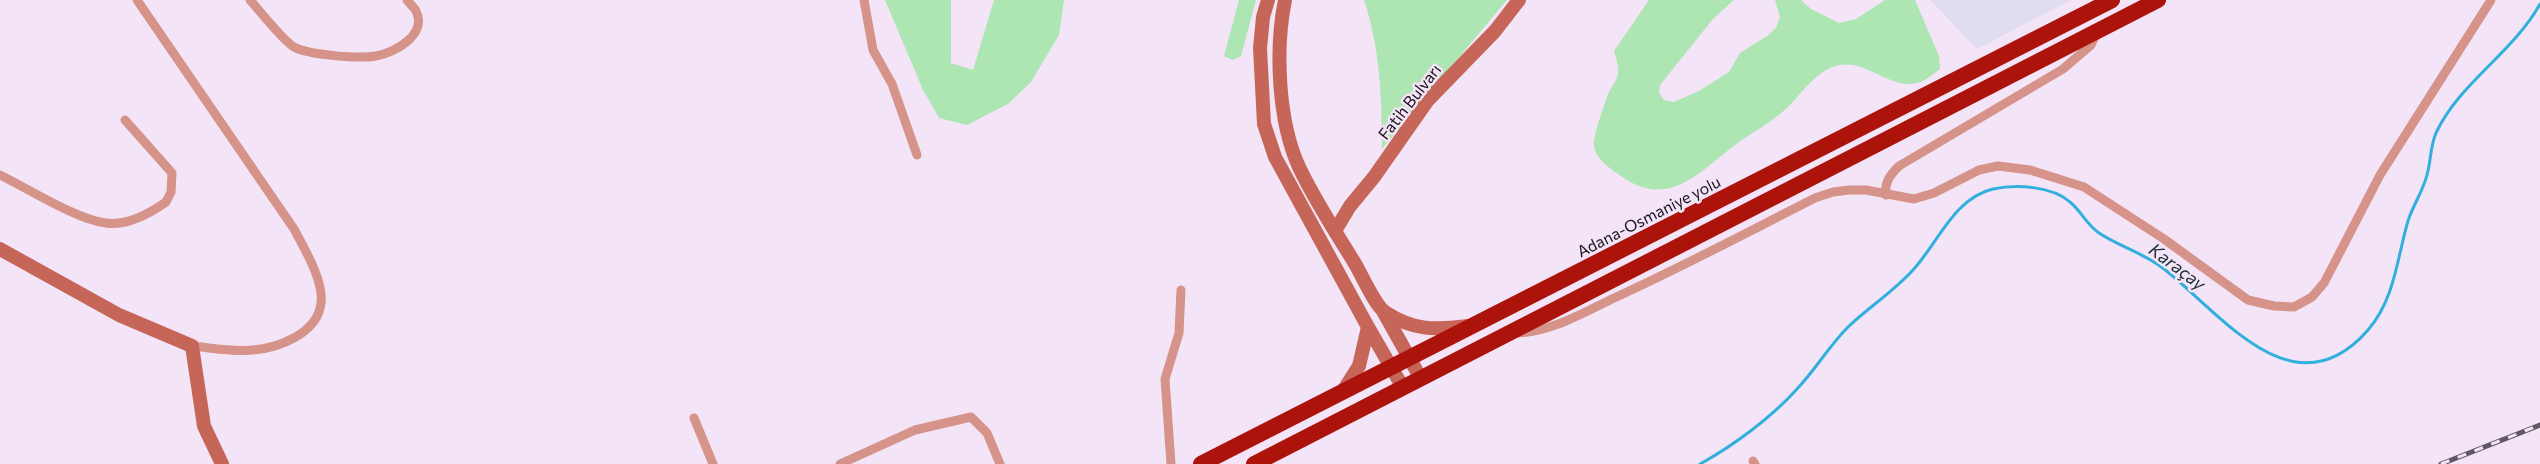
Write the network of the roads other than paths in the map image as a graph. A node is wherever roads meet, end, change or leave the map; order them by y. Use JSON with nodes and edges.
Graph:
{"nodes":[{"id":1,"x":137,"y":0,"type":"edge"},
{"id":2,"x":250,"y":0,"type":"edge"},
{"id":3,"x":406,"y":0,"type":"edge"},
{"id":4,"x":864,"y":0,"type":"edge"},
{"id":5,"x":1268,"y":0,"type":"edge"},
{"id":6,"x":1285,"y":0,"type":"edge"},
{"id":7,"x":1519,"y":0,"type":"edge"},
{"id":8,"x":2112,"y":0,"type":"edge"},
{"id":9,"x":2158,"y":0,"type":"edge"},
{"id":10,"x":2490,"y":0,"type":"edge"},
{"id":11,"x":2098,"y":31,"type":"junction"},
{"id":12,"x":125,"y":120,"type":"dead end"},
{"id":13,"x":917,"y":155,"type":"dead end"},
{"id":14,"x":0,"y":174,"type":"edge"},
{"id":15,"x":1886,"y":195,"type":"junction"},
{"id":16,"x":1335,"y":231,"type":"junction"},
{"id":17,"x":0,"y":249,"type":"edge"},
{"id":18,"x":1181,"y":290,"type":"dead end"},
{"id":19,"x":1383,"y":311,"type":"junction"},
{"id":20,"x":1479,"y":324,"type":"junction"},
{"id":21,"x":1368,"y":327,"type":"junction"},
{"id":22,"x":1506,"y":333,"type":"junction"},
{"id":23,"x":192,"y":346,"type":"junction"},
{"id":24,"x":1409,"y":357,"type":"junction"},
{"id":25,"x":1390,"y":367,"type":"junction"},
{"id":26,"x":1420,"y":377,"type":"junction"},
{"id":27,"x":1402,"y":386,"type":"junction"},
{"id":28,"x":1343,"y":391,"type":"junction"},
{"id":29,"x":694,"y":418,"type":"dead end"},
{"id":30,"x":222,"y":464,"type":"edge"},
{"id":31,"x":713,"y":464,"type":"edge"},
{"id":32,"x":840,"y":464,"type":"edge"},
{"id":33,"x":1000,"y":464,"type":"edge"},
{"id":34,"x":1171,"y":464,"type":"edge"},
{"id":35,"x":1200,"y":464,"type":"edge"},
{"id":36,"x":1254,"y":464,"type":"edge"}],
"edges":[{"from":1,"to":23,"type":"street"},
{"from":2,"to":3,"type":"street"},
{"from":4,"to":13,"type":"street"},
{"from":5,"to":21,"type":"street"},
{"from":6,"to":16,"type":"street"},
{"from":7,"to":16,"type":"street","name":"Fatih Bulvarı"},
{"from":8,"to":20,"type":"highway","name":"Adana-Osmaniye yolu"},
{"from":9,"to":11,"type":"highway"},
{"from":10,"to":15,"type":"street"},
{"from":11,"to":15,"type":"street"},
{"from":11,"to":22,"type":"highway"},
{"from":12,"to":14,"type":"street"},
{"from":15,"to":22,"type":"street"},
{"from":16,"to":19,"type":"street"},
{"from":17,"to":23,"type":"street"},
{"from":18,"to":34,"type":"street"},
{"from":19,"to":20,"type":"street"},
{"from":19,"to":24,"type":"street"},
{"from":20,"to":24,"type":"highway","name":"Adana-Osmaniye yolu"},
{"from":21,"to":25,"type":"street"},
{"from":21,"to":28,"type":"street"},
{"from":22,"to":26,"type":"highway"},
{"from":23,"to":30,"type":"street"},
{"from":24,"to":25,"type":"highway","name":"Adana-Osmaniye yolu"},
{"from":24,"to":26,"type":"street"},
{"from":25,"to":27,"type":"street"},
{"from":25,"to":28,"type":"highway","name":"Adana-Osmaniye yolu"},
{"from":26,"to":27,"type":"highway"},
{"from":27,"to":36,"type":"highway"},
{"from":28,"to":35,"type":"highway","name":"Adana-Osmaniye yolu"},
{"from":29,"to":31,"type":"street"},
{"from":32,"to":33,"type":"street"}]}
